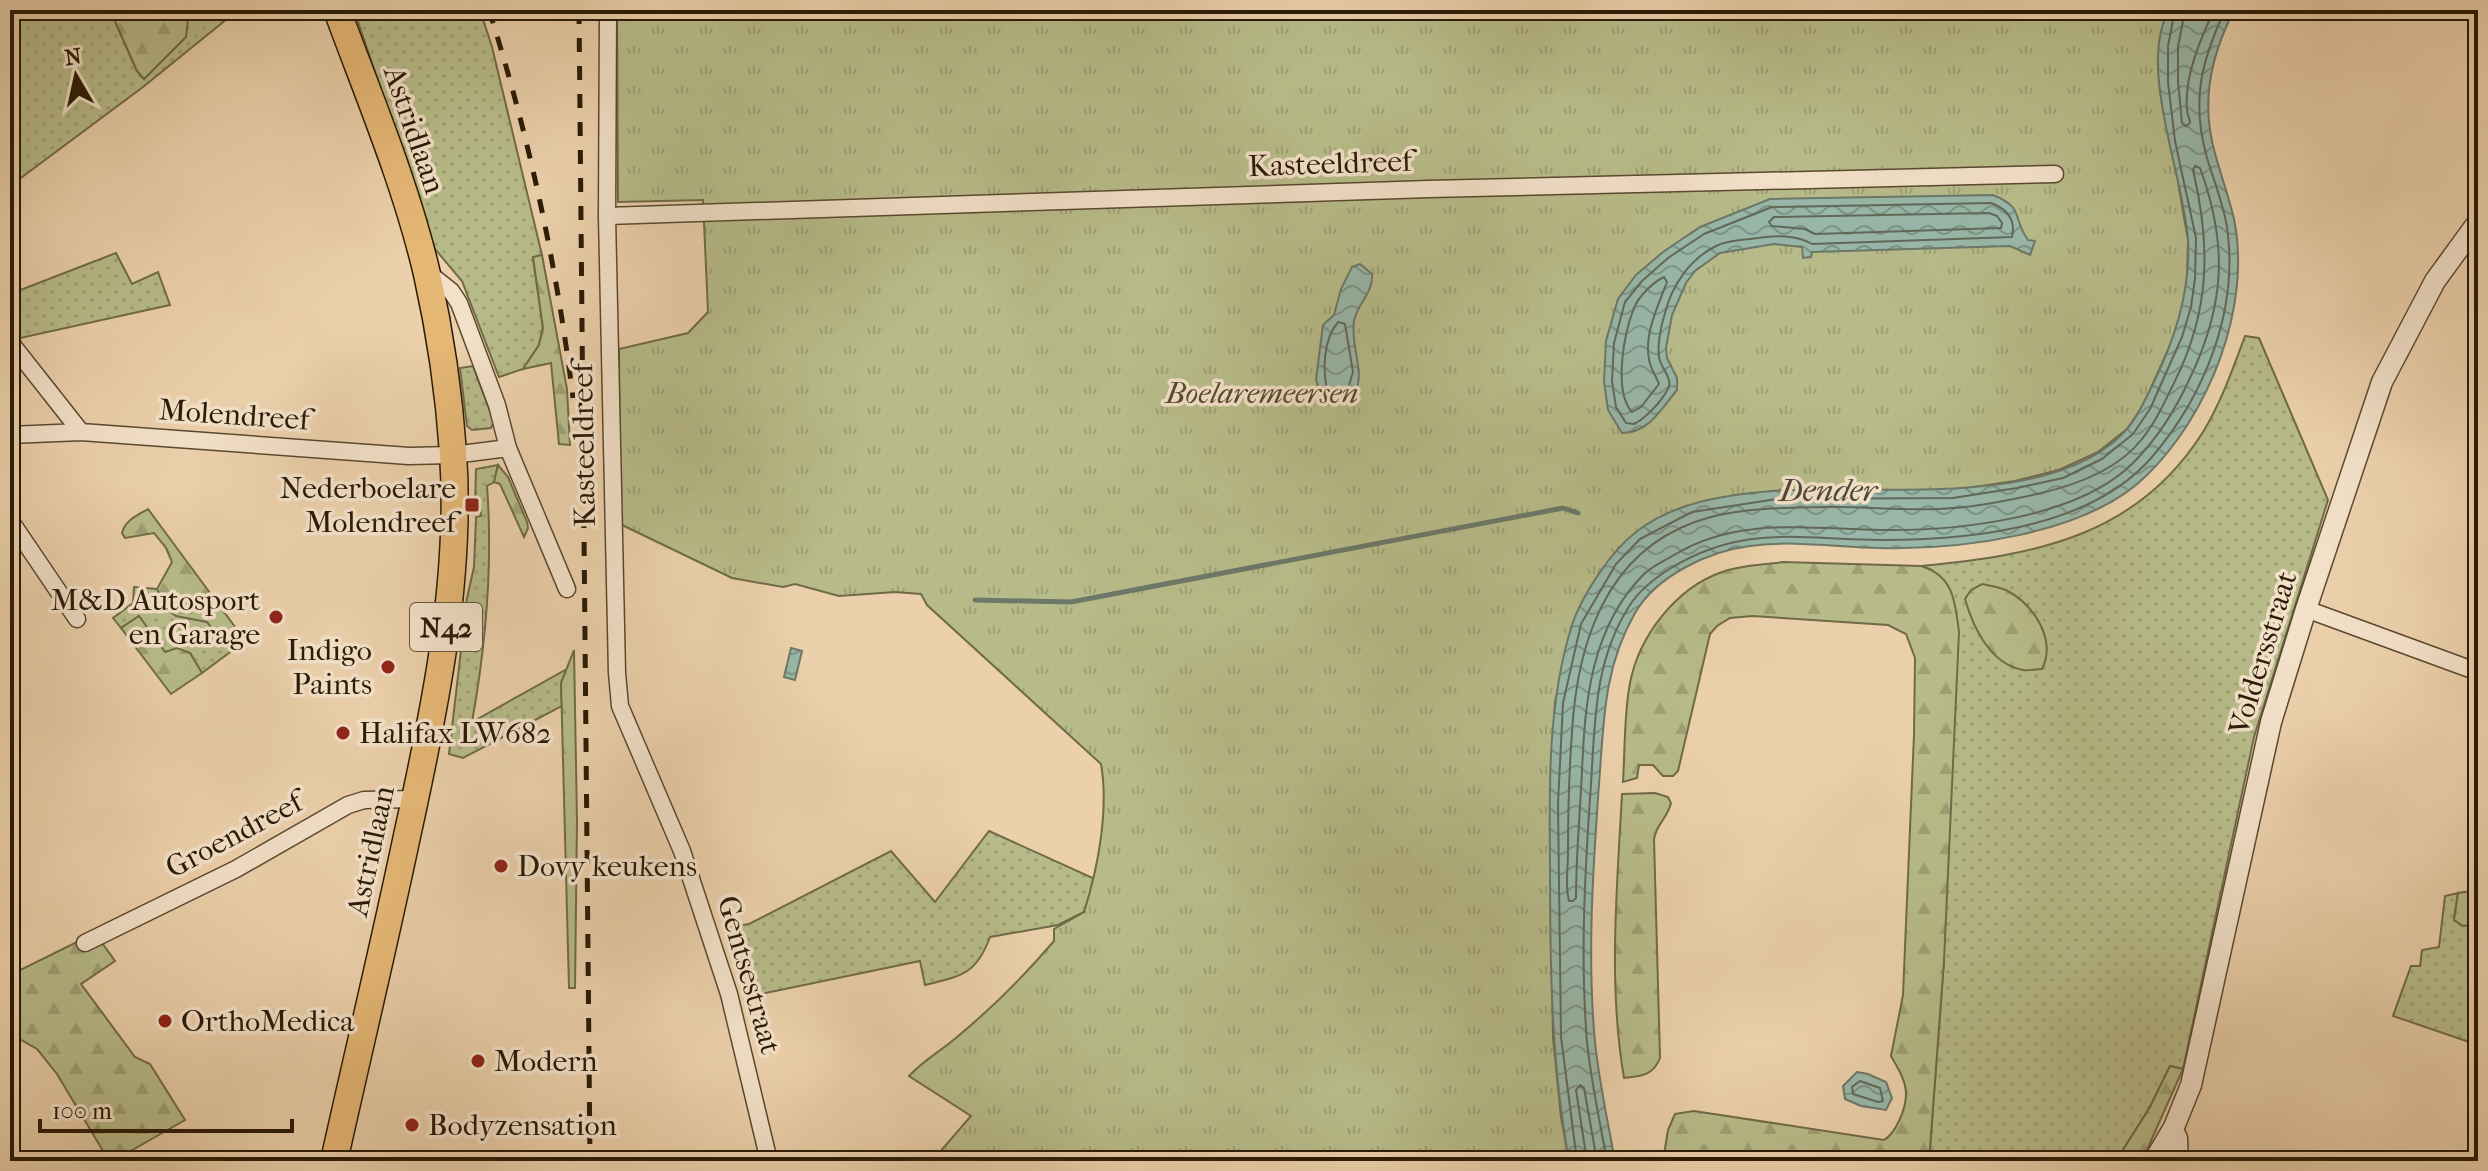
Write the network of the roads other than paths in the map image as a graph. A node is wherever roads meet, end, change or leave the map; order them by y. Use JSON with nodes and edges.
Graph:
{"nodes":[{"id":1,"x":337,"y":10,"type":"edge"},
{"id":2,"x":608,"y":10,"type":"edge"},
{"id":3,"x":2055,"y":174,"type":"dead end"},
{"id":4,"x":607,"y":216,"type":"junction"},
{"id":5,"x":2478,"y":222,"type":"edge"},
{"id":6,"x":427,"y":272,"type":"junction"},
{"id":7,"x":10,"y":342,"type":"edge"},
{"id":8,"x":81,"y":432,"type":"junction"},
{"id":9,"x":10,"y":435,"type":"edge"},
{"id":10,"x":508,"y":448,"type":"junction"},
{"id":11,"x":453,"y":455,"type":"junction"},
{"id":12,"x":10,"y":520,"type":"edge"},
{"id":13,"x":567,"y":589,"type":"dead end"},
{"id":14,"x":2306,"y":609,"type":"junction"},
{"id":15,"x":77,"y":619,"type":"dead end"},
{"id":16,"x":2478,"y":672,"type":"edge"},
{"id":17,"x":617,"y":673,"type":"joint"},
{"id":18,"x":415,"y":799,"type":"junction"},
{"id":19,"x":85,"y":943,"type":"dead end"},
{"id":20,"x":2174,"y":1127,"type":"junction"},
{"id":21,"x":2157,"y":1158,"type":"edge"},
{"id":22,"x":334,"y":1161,"type":"edge"},
{"id":23,"x":769,"y":1161,"type":"edge"},
{"id":24,"x":2180,"y":1161,"type":"edge"}],
"edges":[{"from":1,"to":6,"type":"main road","name":"Astridlaan","number":"N42"},
{"from":2,"to":4,"type":"street","name":"Kasteeldreef"},
{"from":3,"to":4,"type":"street","name":"Kasteeldreef"},
{"from":4,"to":17,"type":"street","name":"Kasteeldreef"},
{"from":5,"to":14,"type":"street","name":"Voldersstraat"},
{"from":6,"to":10,"type":"street"},
{"from":6,"to":11,"type":"main road","name":"Astridlaan","number":"N42"},
{"from":7,"to":8,"type":"street"},
{"from":8,"to":9,"type":"street","name":"Molendreef"},
{"from":8,"to":11,"type":"street","name":"Molendreef"},
{"from":10,"to":11,"type":"street"},
{"from":10,"to":13,"type":"street"},
{"from":11,"to":18,"type":"main road","name":"Astridlaan","number":"N42"},
{"from":12,"to":15,"type":"street"},
{"from":14,"to":16,"type":"street"},
{"from":14,"to":20,"type":"street","name":"Voldersstraat"},
{"from":17,"to":23,"type":"street","name":"Gentsestraat"},
{"from":18,"to":19,"type":"street","name":"Groendreef"},
{"from":18,"to":22,"type":"main road","name":"Astridlaan","number":"N42"},
{"from":20,"to":21,"type":"street","name":"Voldersstraat"},
{"from":20,"to":24,"type":"street"}]}
